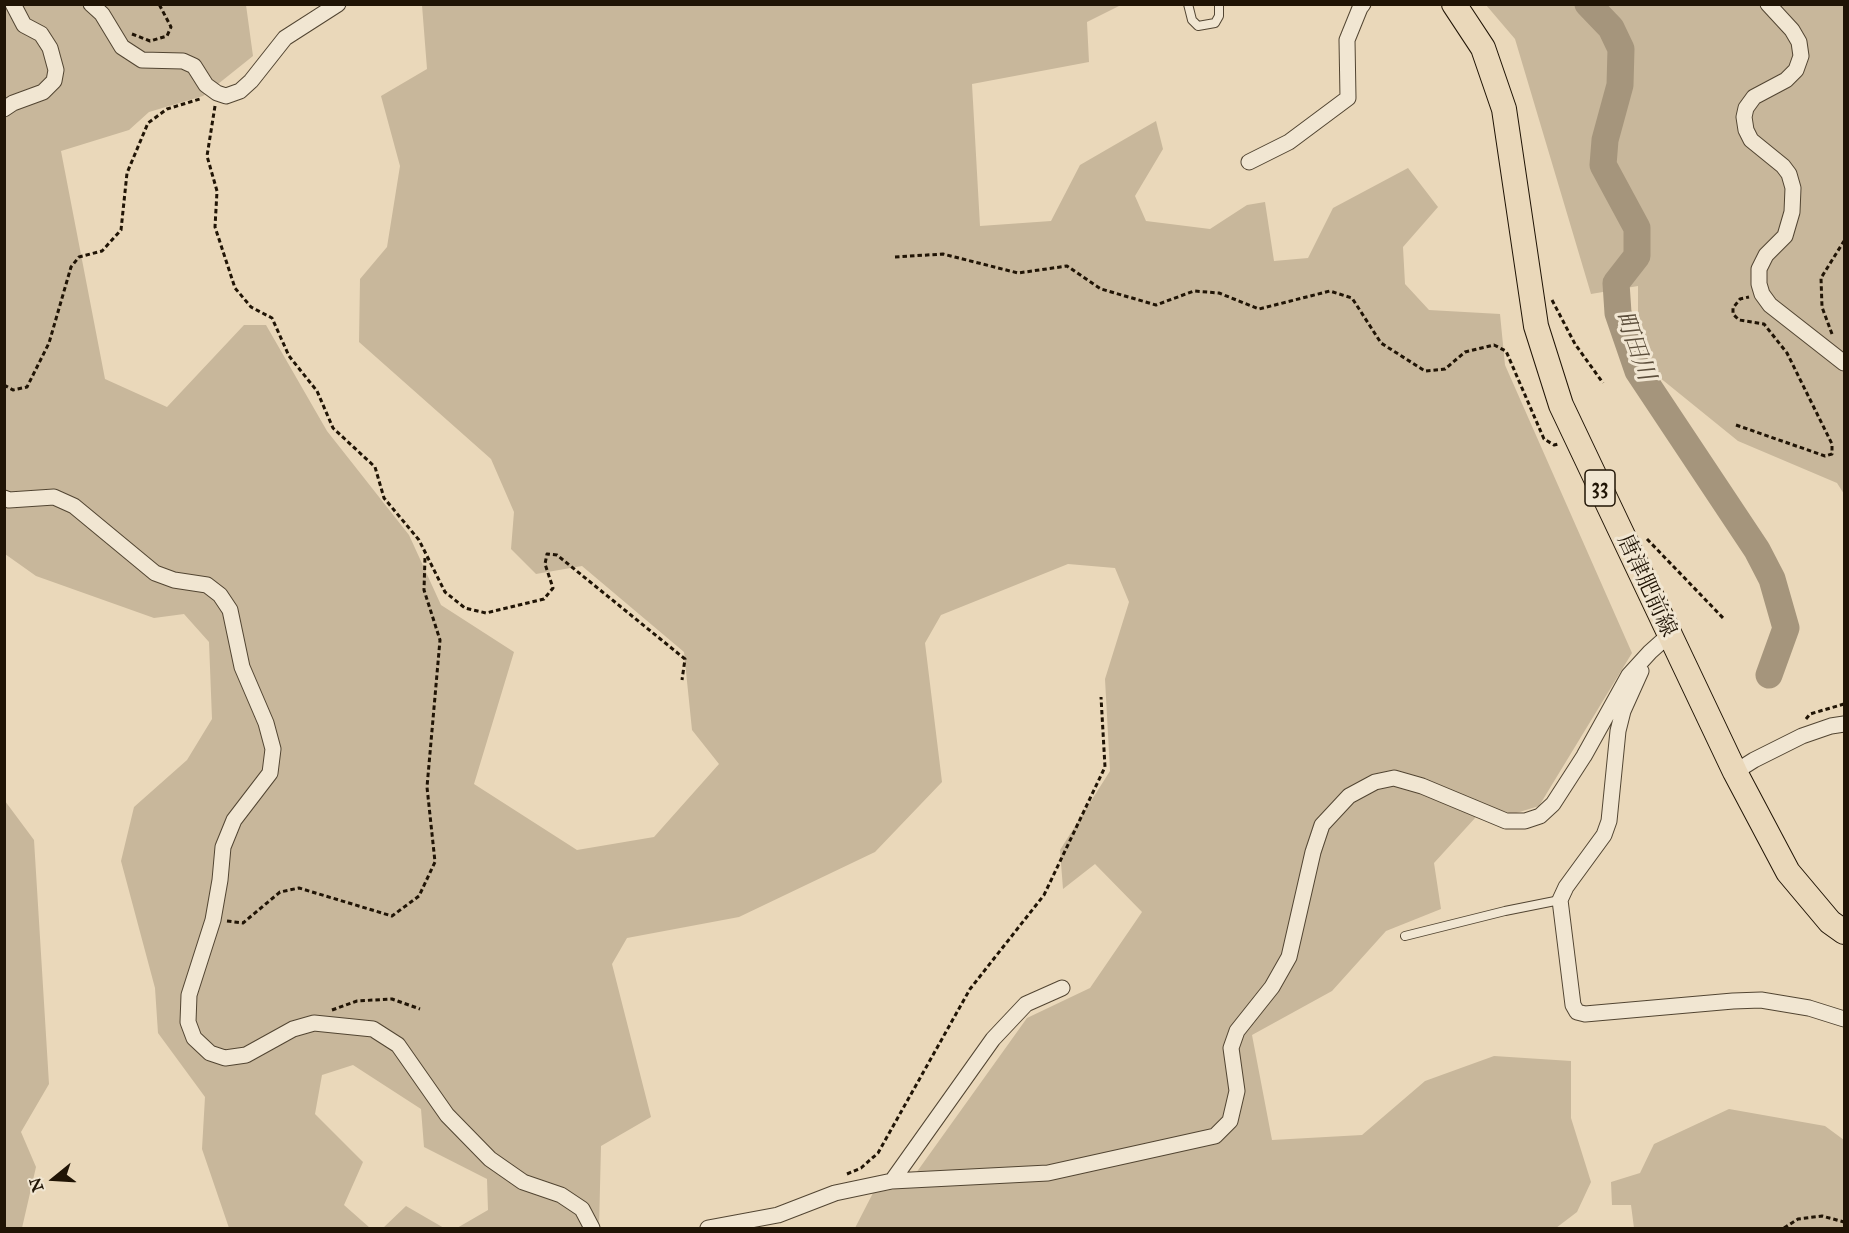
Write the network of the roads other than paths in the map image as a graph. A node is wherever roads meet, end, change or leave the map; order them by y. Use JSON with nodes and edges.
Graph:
{"nodes":[{"id":1,"x":13,"y":4,"type":"edge"},
{"id":2,"x":91,"y":4,"type":"edge"},
{"id":3,"x":338,"y":4,"type":"edge"},
{"id":4,"x":1188,"y":4,"type":"edge"},
{"id":5,"x":1219,"y":4,"type":"edge"},
{"id":6,"x":1363,"y":4,"type":"edge"},
{"id":7,"x":1454,"y":4,"type":"edge"},
{"id":8,"x":1768,"y":4,"type":"edge"},
{"id":9,"x":4,"y":109,"type":"edge"},
{"id":10,"x":1250,"y":162,"type":"dead end"},
{"id":11,"x":1843,"y":362,"type":"edge"},
{"id":12,"x":4,"y":498,"type":"edge"},
{"id":13,"x":1669,"y":635,"type":"junction"},
{"id":14,"x":1650,"y":652,"type":"junction"},
{"id":15,"x":1845,"y":724,"type":"edge"},
{"id":16,"x":1735,"y":772,"type":"junction"},
{"id":17,"x":1560,"y":900,"type":"junction"},
{"id":18,"x":1845,"y":932,"type":"edge"},
{"id":19,"x":1405,"y":936,"type":"dead end"},
{"id":20,"x":1062,"y":988,"type":"dead end"},
{"id":21,"x":1845,"y":1019,"type":"edge"},
{"id":22,"x":892,"y":1181,"type":"junction"},
{"id":23,"x":592,"y":1228,"type":"edge"},
{"id":24,"x":708,"y":1228,"type":"edge"}],
"edges":[{"from":1,"to":9,"type":"street"},
{"from":2,"to":3,"type":"street"},
{"from":4,"to":5,"type":"lane"},
{"from":6,"to":10,"type":"street"},
{"from":7,"to":13,"type":"main road","name":"唐津肥前線","number":"33"},
{"from":8,"to":11,"type":"street"},
{"from":12,"to":23,"type":"street"},
{"from":13,"to":14,"type":"street"},
{"from":13,"to":16,"type":"main road","name":"唐津肥前線","number":"33"},
{"from":14,"to":17,"type":"street"},
{"from":14,"to":22,"type":"street"},
{"from":15,"to":16,"type":"street"},
{"from":16,"to":18,"type":"main road","name":"唐津肥前線","number":"33"},
{"from":17,"to":19,"type":"lane"},
{"from":17,"to":21,"type":"street"},
{"from":20,"to":22,"type":"street"},
{"from":22,"to":24,"type":"street"}]}
